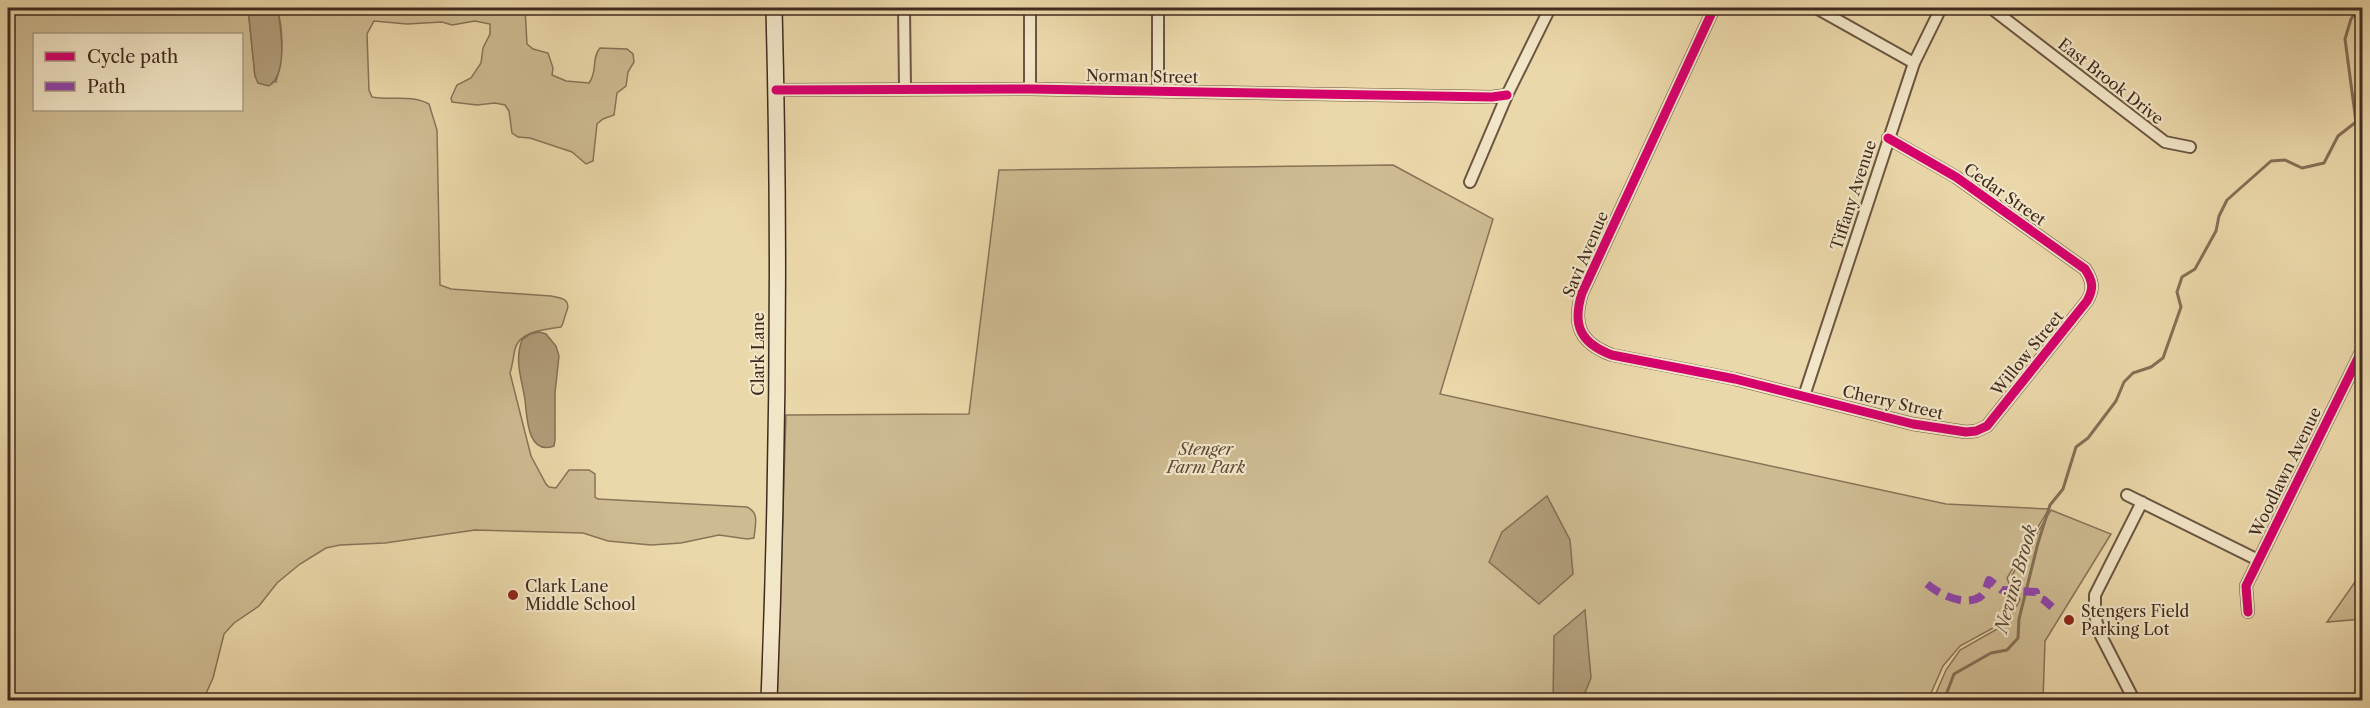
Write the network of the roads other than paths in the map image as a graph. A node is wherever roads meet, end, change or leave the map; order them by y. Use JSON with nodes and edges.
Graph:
{"nodes":[{"id":1,"x":774,"y":8,"type":"edge"},
{"id":2,"x":904,"y":8,"type":"edge"},
{"id":3,"x":1030,"y":8,"type":"edge"},
{"id":4,"x":1158,"y":8,"type":"edge"},
{"id":5,"x":1550,"y":8,"type":"edge"},
{"id":6,"x":1714,"y":8,"type":"edge"},
{"id":7,"x":1816,"y":8,"type":"edge"},
{"id":8,"x":1941,"y":8,"type":"edge"},
{"id":9,"x":1991,"y":8,"type":"edge"},
{"id":10,"x":1914,"y":63,"type":"junction"},
{"id":11,"x":905,"y":88,"type":"junction"},
{"id":12,"x":1030,"y":89,"type":"junction"},
{"id":13,"x":776,"y":90,"type":"junction"},
{"id":14,"x":1158,"y":91,"type":"junction"},
{"id":15,"x":1507,"y":95,"type":"junction"},
{"id":16,"x":1888,"y":138,"type":"junction"},
{"id":17,"x":2190,"y":147,"type":"dead end"},
{"id":18,"x":1470,"y":182,"type":"dead end"},
{"id":19,"x":2093,"y":286,"type":"joint"},
{"id":20,"x":2362,"y":350,"type":"edge"},
{"id":21,"x":1803,"y":396,"type":"junction"},
{"id":22,"x":1976,"y":431,"type":"joint"},
{"id":23,"x":2127,"y":495,"type":"dead end"},
{"id":24,"x":2142,"y":502,"type":"junction"},
{"id":25,"x":2258,"y":560,"type":"junction"},
{"id":26,"x":2248,"y":612,"type":"dead end"},
{"id":27,"x":769,"y":700,"type":"edge"},
{"id":28,"x":2134,"y":700,"type":"edge"}],
"edges":[{"from":1,"to":13,"type":"main road","name":"Clark Lane"},
{"from":2,"to":11,"type":"street"},
{"from":3,"to":12,"type":"street"},
{"from":4,"to":14,"type":"street"},
{"from":5,"to":15,"type":"street"},
{"from":6,"to":21,"type":"street","name":"Savi Avenue"},
{"from":7,"to":10,"type":"street"},
{"from":8,"to":10,"type":"street","name":"Tiffany Avenue"},
{"from":9,"to":17,"type":"street","name":"East Brook Drive"},
{"from":10,"to":16,"type":"street","name":"Tiffany Avenue"},
{"from":11,"to":12,"type":"street","name":"Norman Street"},
{"from":11,"to":13,"type":"street","name":"Norman Street"},
{"from":12,"to":14,"type":"street","name":"Norman Street"},
{"from":13,"to":27,"type":"main road","name":"Clark Lane"},
{"from":14,"to":15,"type":"street","name":"Norman Street"},
{"from":15,"to":18,"type":"street"},
{"from":16,"to":19,"type":"street","name":"Cedar Street"},
{"from":16,"to":21,"type":"street","name":"Tiffany Avenue"},
{"from":19,"to":22,"type":"street","name":"Willow Street"},
{"from":20,"to":25,"type":"street","name":"Woodlawn Avenue"},
{"from":21,"to":22,"type":"street","name":"Cherry Street"},
{"from":23,"to":24,"type":"street"},
{"from":24,"to":25,"type":"street"},
{"from":24,"to":28,"type":"street"},
{"from":25,"to":26,"type":"street","name":"Woodlawn Avenue"}]}
